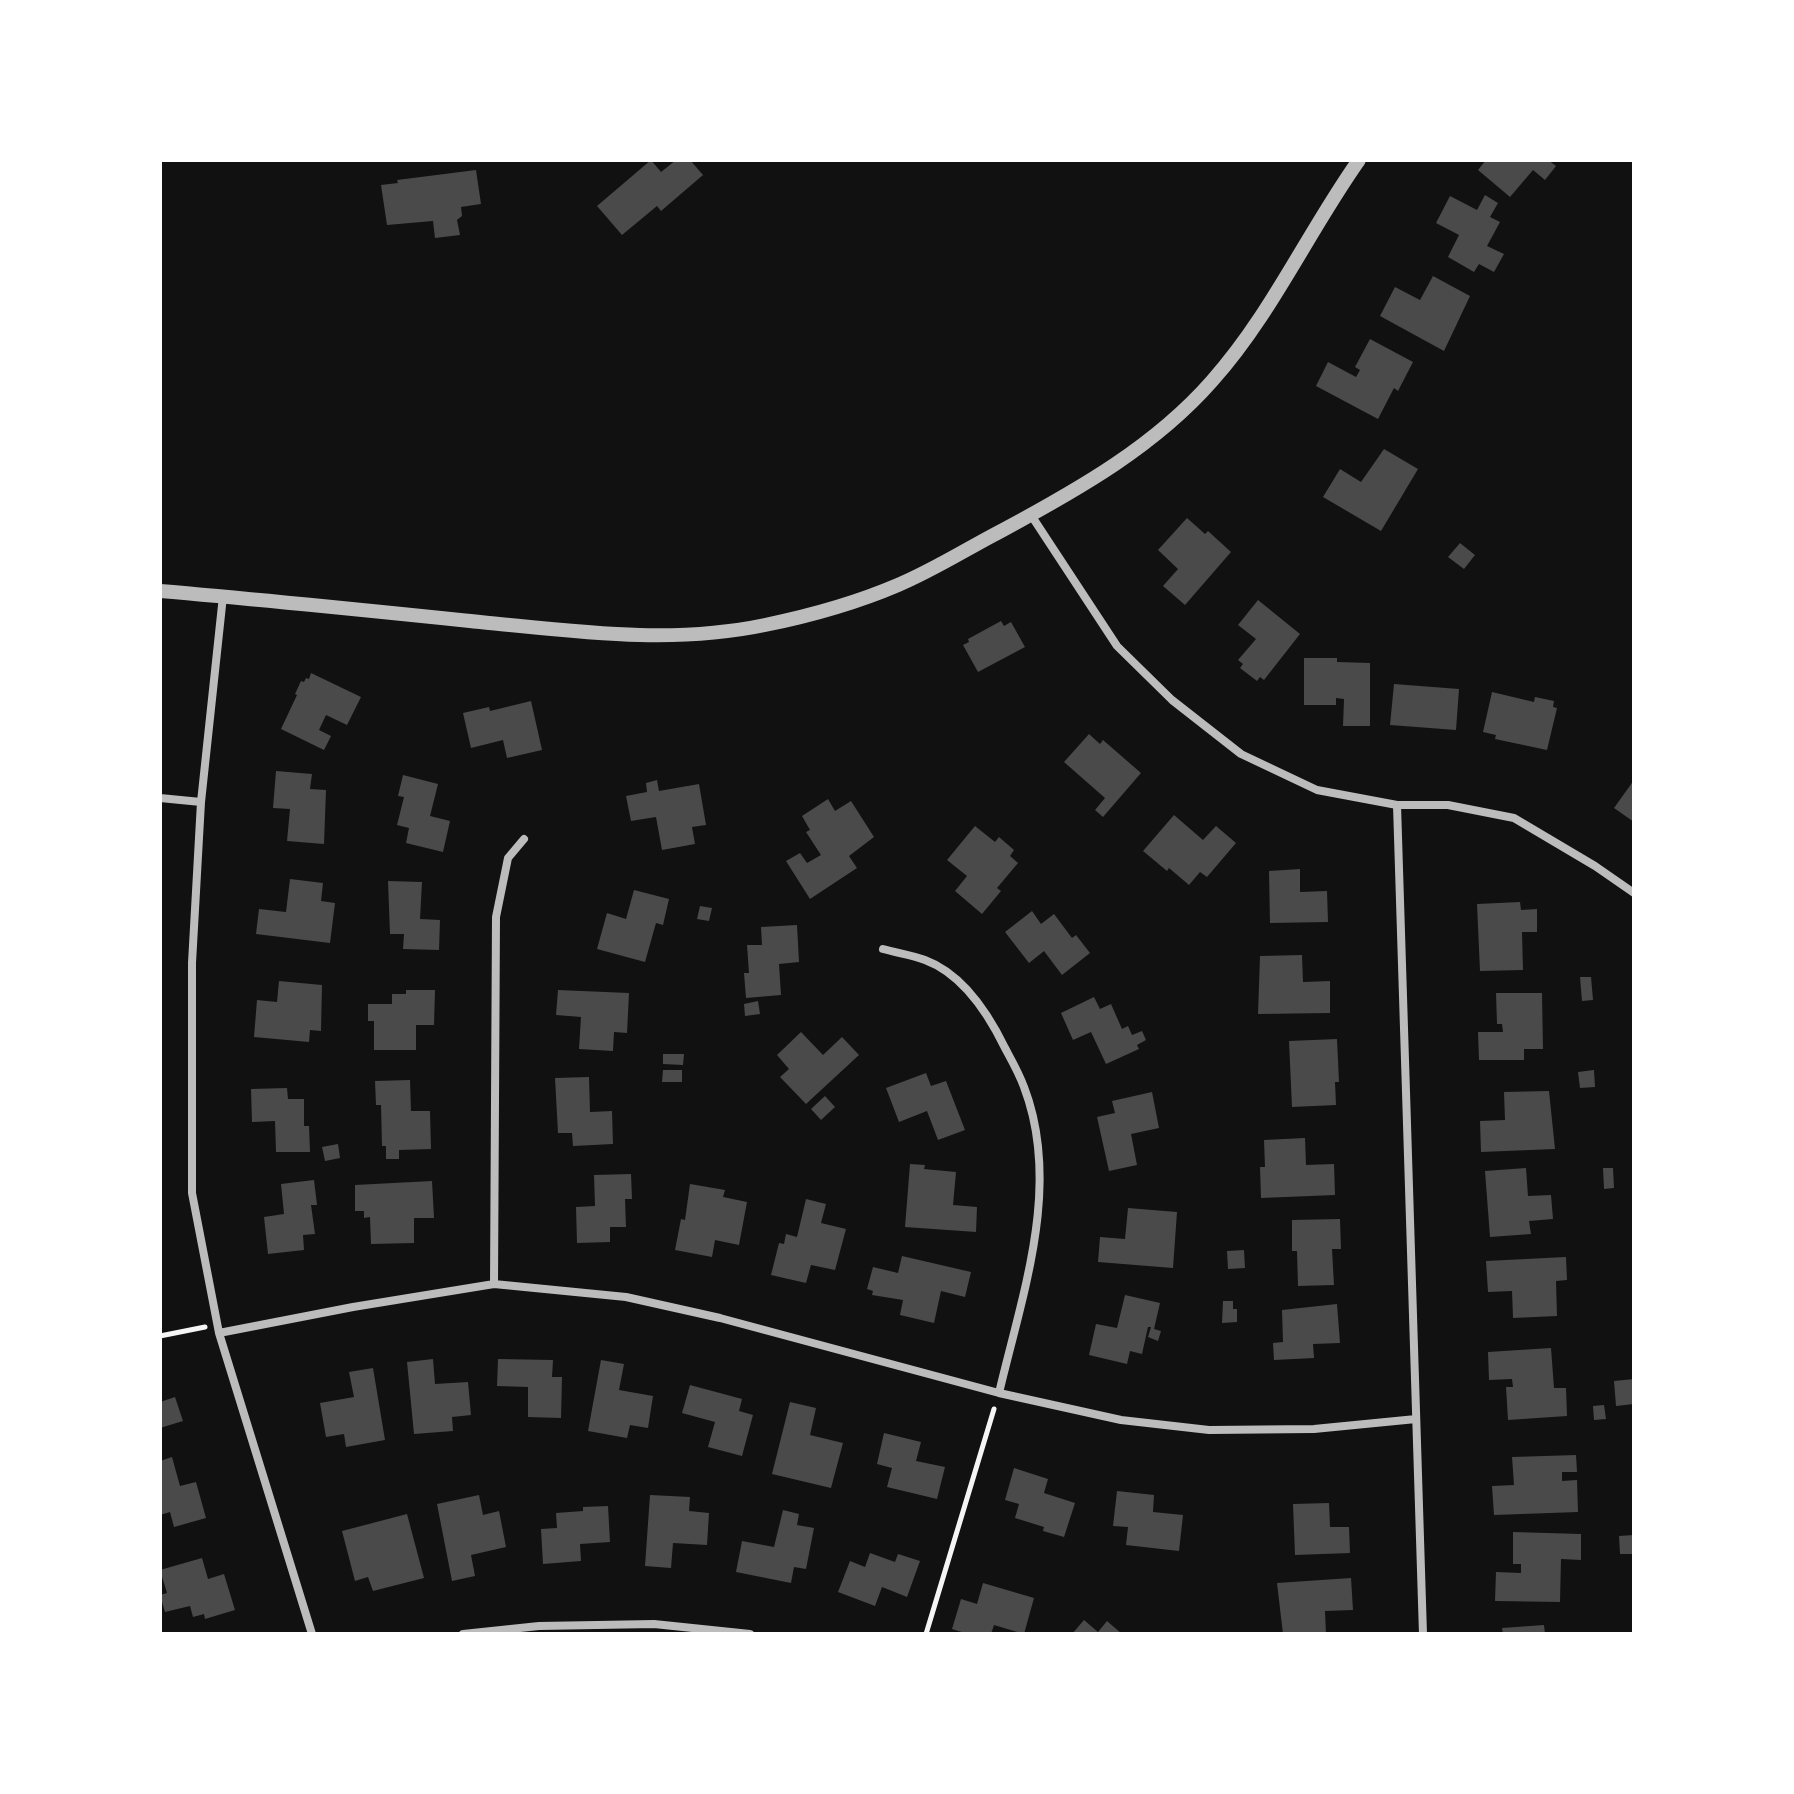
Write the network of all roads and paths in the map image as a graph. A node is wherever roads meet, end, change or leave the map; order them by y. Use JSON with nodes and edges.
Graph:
{"nodes":[{"id":1,"x":1359,"y":160,"type":"edge"},
{"id":2,"x":1031,"y":515,"type":"junction"},
{"id":3,"x":160,"y":591,"type":"edge"},
{"id":4,"x":223,"y":596,"type":"junction"},
{"id":5,"x":160,"y":798,"type":"edge"},
{"id":6,"x":201,"y":802,"type":"junction"},
{"id":7,"x":1397,"y":805,"type":"junction"},
{"id":8,"x":524,"y":839,"type":"dead end"},
{"id":9,"x":1634,"y":893,"type":"edge"},
{"id":10,"x":883,"y":949,"type":"dead end"},
{"id":11,"x":494,"y":1284,"type":"junction"},
{"id":12,"x":218,"y":1328,"type":"junction"},
{"id":13,"x":160,"y":1336,"type":"edge"},
{"id":14,"x":999,"y":1393,"type":"junction"},
{"id":15,"x":1416,"y":1419,"type":"junction"},
{"id":16,"x":746,"y":1633,"type":"edge"},
{"id":17,"x":312,"y":1634,"type":"edge"},
{"id":18,"x":463,"y":1634,"type":"edge"},
{"id":19,"x":926,"y":1634,"type":"edge"},
{"id":20,"x":1423,"y":1634,"type":"edge"}],
"edges":[{"from":1,"to":2,"type":"street"},
{"from":2,"to":4,"type":"street"},
{"from":2,"to":7,"type":"street"},
{"from":3,"to":4,"type":"street"},
{"from":4,"to":6,"type":"street"},
{"from":5,"to":6,"type":"street"},
{"from":6,"to":12,"type":"street"},
{"from":7,"to":9,"type":"street"},
{"from":7,"to":15,"type":"street"},
{"from":8,"to":11,"type":"street"},
{"from":10,"to":14,"type":"street"},
{"from":11,"to":12,"type":"street"},
{"from":11,"to":14,"type":"street"},
{"from":12,"to":13,"type":"path"},
{"from":12,"to":17,"type":"street"},
{"from":14,"to":15,"type":"street"},
{"from":14,"to":19,"type":"path"},
{"from":15,"to":20,"type":"street"},
{"from":16,"to":18,"type":"street"}]}
